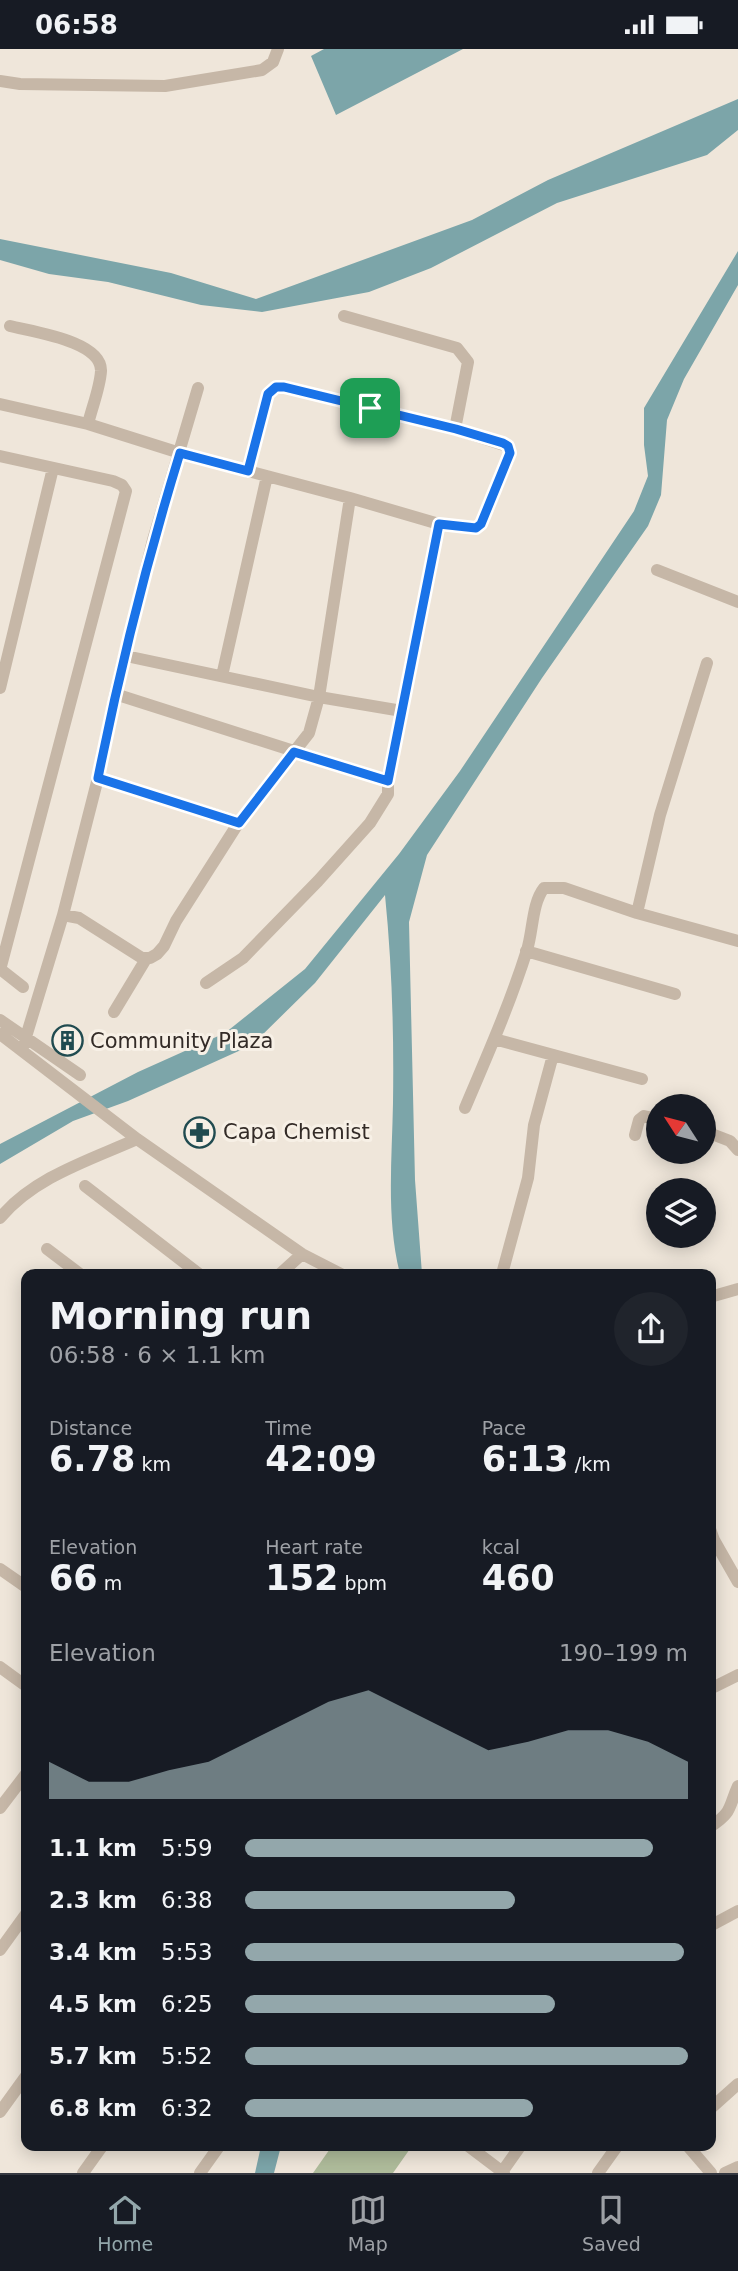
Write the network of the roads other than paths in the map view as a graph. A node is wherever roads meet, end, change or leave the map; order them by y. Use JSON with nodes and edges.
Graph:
{"nodes":[{"id":1,"x":278,"y":49,"type":"edge"},
{"id":2,"x":0,"y":81,"type":"edge"},
{"id":3,"x":344,"y":316,"type":"dead end"},
{"id":4,"x":10,"y":326,"type":"dead end"},
{"id":5,"x":198,"y":388,"type":"dead end"},
{"id":6,"x":0,"y":404,"type":"edge"},
{"id":7,"x":88,"y":424,"type":"junction"},
{"id":8,"x":456,"y":429,"type":"junction"},
{"id":9,"x":180,"y":453,"type":"junction"},
{"id":10,"x":0,"y":456,"type":"edge"},
{"id":11,"x":53,"y":468,"type":"junction"},
{"id":12,"x":248,"y":471,"type":"junction"},
{"id":13,"x":267,"y":476,"type":"junction"},
{"id":14,"x":350,"y":498,"type":"junction"},
{"id":15,"x":439,"y":524,"type":"junction"},
{"id":16,"x":657,"y":570,"type":"dead end"},
{"id":17,"x":738,"y":603,"type":"edge"},
{"id":18,"x":126,"y":656,"type":"junction"},
{"id":19,"x":706,"y":663,"type":"dead end"},
{"id":20,"x":222,"y":676,"type":"junction"},
{"id":21,"x":0,"y":688,"type":"edge"},
{"id":22,"x":115,"y":694,"type":"junction"},
{"id":23,"x":319,"y":697,"type":"junction"},
{"id":24,"x":402,"y":711,"type":"junction"},
{"id":25,"x":294,"y":752,"type":"junction"},
{"id":26,"x":98,"y":778,"type":"junction"},
{"id":27,"x":388,"y":781,"type":"junction"},
{"id":28,"x":239,"y":823,"type":"junction"},
{"id":29,"x":637,"y":913,"type":"junction"},
{"id":30,"x":63,"y":915,"type":"junction"},
{"id":31,"x":738,"y":941,"type":"edge"},
{"id":32,"x":526,"y":951,"type":"junction"},
{"id":33,"x":146,"y":959,"type":"junction"},
{"id":34,"x":0,"y":969,"type":"edge"},
{"id":35,"x":206,"y":983,"type":"dead end"},
{"id":36,"x":23,"y":987,"type":"dead end"},
{"id":37,"x":675,"y":994,"type":"dead end"},
{"id":38,"x":114,"y":1011,"type":"dead end"},
{"id":39,"x":0,"y":1020,"type":"edge"},
{"id":40,"x":0,"y":1034,"type":"edge"},
{"id":41,"x":494,"y":1039,"type":"junction"},
{"id":42,"x":24,"y":1044,"type":"junction"},
{"id":43,"x":553,"y":1055,"type":"junction"},
{"id":44,"x":79,"y":1075,"type":"dead end"},
{"id":45,"x":642,"y":1079,"type":"dead end"},
{"id":46,"x":465,"y":1108,"type":"dead end"},
{"id":47,"x":646,"y":1116,"type":"edge"},
{"id":48,"x":635,"y":1135,"type":"dead end"},
{"id":49,"x":716,"y":1136,"type":"edge"},
{"id":50,"x":137,"y":1139,"type":"junction"},
{"id":51,"x":738,"y":1150,"type":"edge"},
{"id":52,"x":85,"y":1186,"type":"dead end"},
{"id":53,"x":0,"y":1218,"type":"edge"},
{"id":54,"x":47,"y":1249,"type":"dead end"},
{"id":55,"x":302,"y":1254,"type":"junction"},
{"id":56,"x":64,"y":1269,"type":"edge"},
{"id":57,"x":193,"y":1269,"type":"edge"},
{"id":58,"x":286,"y":1269,"type":"edge"},
{"id":59,"x":331,"y":1269,"type":"edge"},
{"id":60,"x":503,"y":1269,"type":"edge"},
{"id":61,"x":738,"y":1289,"type":"edge"},
{"id":62,"x":716,"y":1295,"type":"edge"},
{"id":63,"x":716,"y":1544,"type":"edge"},
{"id":64,"x":0,"y":1569,"type":"edge"},
{"id":65,"x":738,"y":1582,"type":"edge"},
{"id":66,"x":21,"y":1584,"type":"edge"},
{"id":67,"x":0,"y":1667,"type":"edge"},
{"id":68,"x":738,"y":1675,"type":"edge"},
{"id":69,"x":21,"y":1682,"type":"edge"},
{"id":70,"x":716,"y":1686,"type":"edge"},
{"id":71,"x":21,"y":1781,"type":"edge"},
{"id":72,"x":737,"y":1796,"type":"edge"},
{"id":73,"x":0,"y":1808,"type":"edge"},
{"id":74,"x":716,"y":1823,"type":"edge"},
{"id":75,"x":738,"y":1911,"type":"edge"},
{"id":76,"x":21,"y":1921,"type":"edge"},
{"id":77,"x":716,"y":1923,"type":"edge"},
{"id":78,"x":0,"y":1950,"type":"edge"},
{"id":79,"x":738,"y":2084,"type":"edge"},
{"id":80,"x":21,"y":2095,"type":"edge"},
{"id":81,"x":716,"y":2104,"type":"edge"},
{"id":82,"x":0,"y":2112,"type":"edge"},
{"id":83,"x":96,"y":2151,"type":"edge"},
{"id":84,"x":216,"y":2151,"type":"edge"},
{"id":85,"x":474,"y":2151,"type":"edge"},
{"id":86,"x":516,"y":2151,"type":"edge"},
{"id":87,"x":614,"y":2151,"type":"edge"},
{"id":88,"x":691,"y":2151,"type":"edge"},
{"id":89,"x":738,"y":2167,"type":"edge"},
{"id":90,"x":703,"y":2170,"type":"edge"},
{"id":91,"x":89,"y":2171,"type":"edge"},
{"id":92,"x":498,"y":2171,"type":"edge"},
{"id":93,"x":200,"y":2173,"type":"edge"},
{"id":94,"x":598,"y":2173,"type":"edge"},
{"id":95,"x":726,"y":2173,"type":"edge"}],
"edges":[{"from":1,"to":2,"type":"street"},
{"from":3,"to":8,"type":"street"},
{"from":4,"to":7,"type":"street"},
{"from":5,"to":9,"type":"street"},
{"from":6,"to":7,"type":"street"},
{"from":7,"to":9,"type":"street"},
{"from":8,"to":12,"type":"street"},
{"from":8,"to":15,"type":"street"},
{"from":9,"to":12,"type":"street"},
{"from":9,"to":18,"type":"street"},
{"from":10,"to":11,"type":"street"},
{"from":11,"to":21,"type":"street"},
{"from":11,"to":34,"type":"street"},
{"from":12,"to":13,"type":"street"},
{"from":13,"to":14,"type":"street"},
{"from":13,"to":20,"type":"street"},
{"from":14,"to":15,"type":"street"},
{"from":14,"to":23,"type":"street"},
{"from":15,"to":24,"type":"street"},
{"from":16,"to":17,"type":"street"},
{"from":18,"to":20,"type":"street"},
{"from":18,"to":22,"type":"street"},
{"from":19,"to":29,"type":"street"},
{"from":20,"to":23,"type":"street"},
{"from":22,"to":25,"type":"street"},
{"from":22,"to":26,"type":"street"},
{"from":23,"to":24,"type":"street"},
{"from":23,"to":25,"type":"street"},
{"from":24,"to":27,"type":"street"},
{"from":25,"to":27,"type":"street"},
{"from":25,"to":28,"type":"street"},
{"from":26,"to":28,"type":"street"},
{"from":26,"to":30,"type":"street"},
{"from":27,"to":35,"type":"street"},
{"from":28,"to":33,"type":"street"},
{"from":29,"to":31,"type":"street"},
{"from":29,"to":32,"type":"street"},
{"from":30,"to":33,"type":"street"},
{"from":30,"to":42,"type":"street"},
{"from":32,"to":37,"type":"street"},
{"from":32,"to":41,"type":"street"},
{"from":33,"to":38,"type":"street"},
{"from":34,"to":36,"type":"street"},
{"from":39,"to":42,"type":"street"},
{"from":40,"to":42,"type":"street"},
{"from":41,"to":43,"type":"street"},
{"from":41,"to":46,"type":"street"},
{"from":42,"to":44,"type":"street"},
{"from":42,"to":50,"type":"street"},
{"from":43,"to":45,"type":"street"},
{"from":43,"to":60,"type":"street"},
{"from":47,"to":48,"type":"street"},
{"from":49,"to":51,"type":"street"},
{"from":50,"to":53,"type":"street"},
{"from":50,"to":55,"type":"street"},
{"from":52,"to":57,"type":"street"},
{"from":54,"to":56,"type":"street"},
{"from":55,"to":58,"type":"street"},
{"from":55,"to":59,"type":"street"},
{"from":61,"to":62,"type":"street"},
{"from":63,"to":65,"type":"street"},
{"from":64,"to":66,"type":"street"},
{"from":67,"to":69,"type":"street"},
{"from":68,"to":70,"type":"street"},
{"from":71,"to":73,"type":"street"},
{"from":72,"to":74,"type":"street"},
{"from":75,"to":77,"type":"street"},
{"from":76,"to":78,"type":"street"},
{"from":79,"to":81,"type":"street"},
{"from":80,"to":82,"type":"street"},
{"from":83,"to":91,"type":"street"},
{"from":84,"to":93,"type":"street"},
{"from":85,"to":92,"type":"street"},
{"from":86,"to":92,"type":"street"},
{"from":87,"to":94,"type":"street"},
{"from":88,"to":90,"type":"street"},
{"from":89,"to":95,"type":"street"}]}
